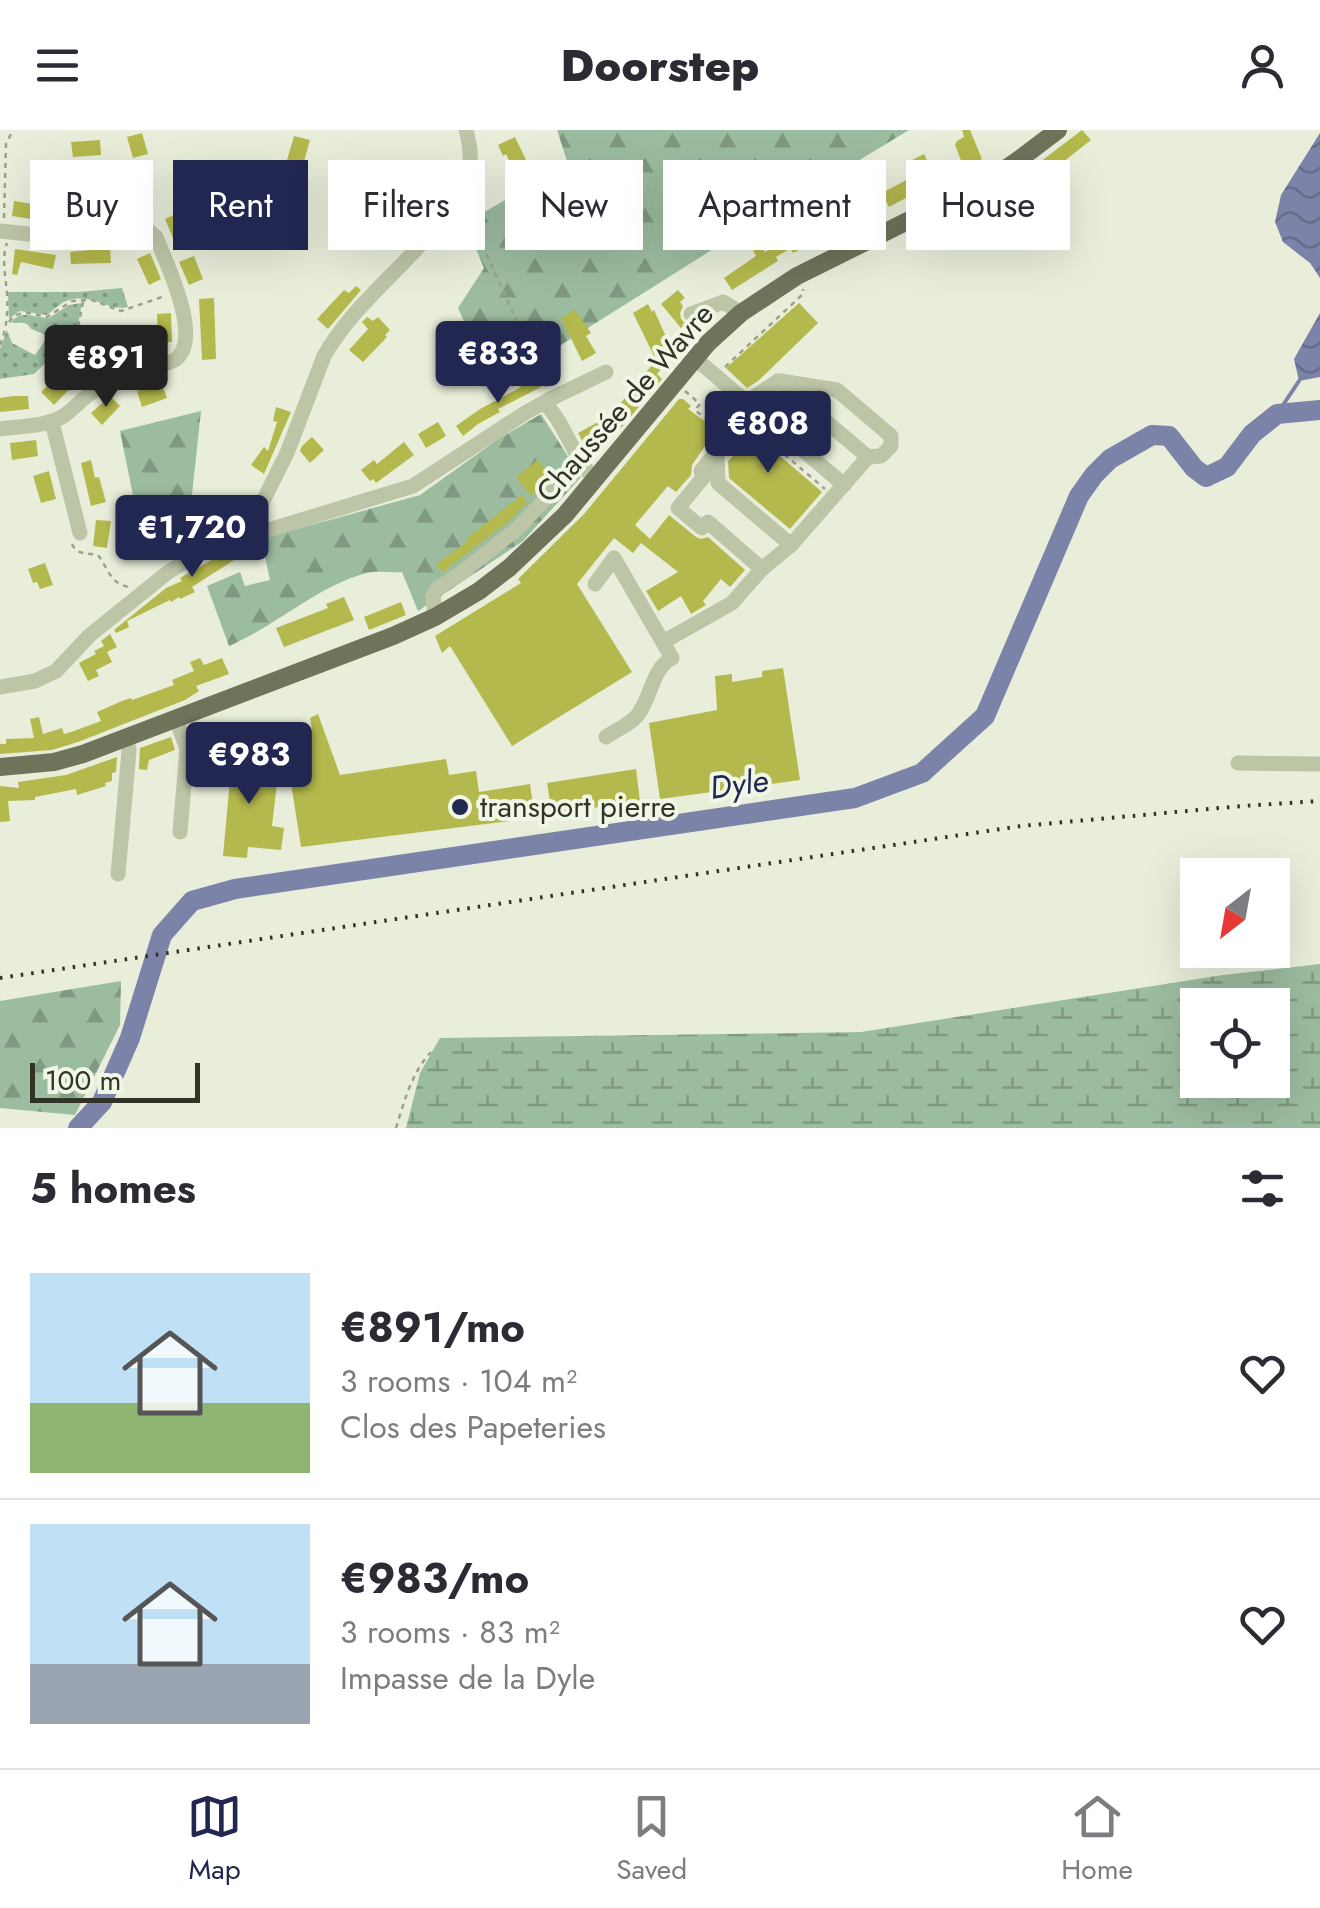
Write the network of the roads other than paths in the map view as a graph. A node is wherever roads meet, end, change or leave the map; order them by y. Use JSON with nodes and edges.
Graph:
{"nodes":[{"id":1,"x":466,"y":130,"type":"edge"},
{"id":2,"x":1058,"y":130,"type":"edge"},
{"id":3,"x":0,"y":230,"type":"edge"},
{"id":4,"x":741,"y":312,"type":"junction"},
{"id":5,"x":691,"y":314,"type":"dead end"},
{"id":6,"x":696,"y":358,"type":"junction"},
{"id":7,"x":606,"y":372,"type":"dead end"},
{"id":8,"x":778,"y":381,"type":"junction"},
{"id":9,"x":748,"y":401,"type":"junction"},
{"id":10,"x":548,"y":402,"type":"junction"},
{"id":11,"x":52,"y":422,"type":"junction"},
{"id":12,"x":716,"y":427,"type":"road end"},
{"id":13,"x":0,"y":429,"type":"edge"},
{"id":14,"x":717,"y":451,"type":"junction"},
{"id":15,"x":868,"y":457,"type":"junction"},
{"id":16,"x":579,"y":463,"type":"junction"},
{"id":17,"x":595,"y":479,"type":"junction"},
{"id":18,"x":838,"y":490,"type":"junction"},
{"id":19,"x":252,"y":525,"type":"junction"},
{"id":20,"x":80,"y":533,"type":"road end"},
{"id":21,"x":791,"y":545,"type":"junction"},
{"id":22,"x":762,"y":569,"type":"junction"},
{"id":23,"x":595,"y":584,"type":"dead end"},
{"id":24,"x":435,"y":618,"type":"junction"},
{"id":25,"x":663,"y":642,"type":"junction"},
{"id":26,"x":0,"y":688,"type":"edge"},
{"id":27,"x":176,"y":718,"type":"junction"},
{"id":28,"x":606,"y":736,"type":"dead end"},
{"id":29,"x":125,"y":738,"type":"junction"},
{"id":30,"x":1238,"y":763,"type":"dead end"},
{"id":31,"x":1320,"y":764,"type":"edge"},
{"id":32,"x":0,"y":767,"type":"edge"},
{"id":33,"x":180,"y":832,"type":"dead end"},
{"id":34,"x":118,"y":874,"type":"dead end"}],
"edges":[{"from":1,"to":19,"type":"street"},
{"from":2,"to":4,"type":"main road","name":"Chaussée de Wavre"},
{"from":3,"to":11,"type":"street"},
{"from":4,"to":5,"type":"street"},
{"from":4,"to":6,"type":"main road","name":"Chaussée de Wavre"},
{"from":6,"to":9,"type":"street"},
{"from":6,"to":17,"type":"main road","name":"Chaussée de Wavre"},
{"from":7,"to":10,"type":"street"},
{"from":8,"to":9,"type":"street"},
{"from":8,"to":15,"type":"street"},
{"from":8,"to":15,"type":"street"},
{"from":9,"to":18,"type":"street"},
{"from":10,"to":16,"type":"street"},
{"from":10,"to":19,"type":"street"},
{"from":11,"to":13,"type":"street"},
{"from":11,"to":20,"type":"street"},
{"from":12,"to":14,"type":"street"},
{"from":14,"to":21,"type":"street"},
{"from":14,"to":22,"type":"street"},
{"from":15,"to":18,"type":"street"},
{"from":16,"to":17,"type":"street"},
{"from":16,"to":24,"type":"street"},
{"from":17,"to":24,"type":"main road","name":"Chaussée de Wavre"},
{"from":18,"to":21,"type":"street"},
{"from":19,"to":26,"type":"street"},
{"from":21,"to":22,"type":"street"},
{"from":22,"to":25,"type":"street"},
{"from":23,"to":25,"type":"street"},
{"from":24,"to":27,"type":"main road","name":"Chaussée de Wavre"},
{"from":25,"to":28,"type":"street"},
{"from":27,"to":29,"type":"main road","name":"Chaussée de Wavre"},
{"from":27,"to":33,"type":"street"},
{"from":29,"to":32,"type":"main road","name":"Chaussée de Wavre"},
{"from":29,"to":34,"type":"street"},
{"from":30,"to":31,"type":"street"}]}
